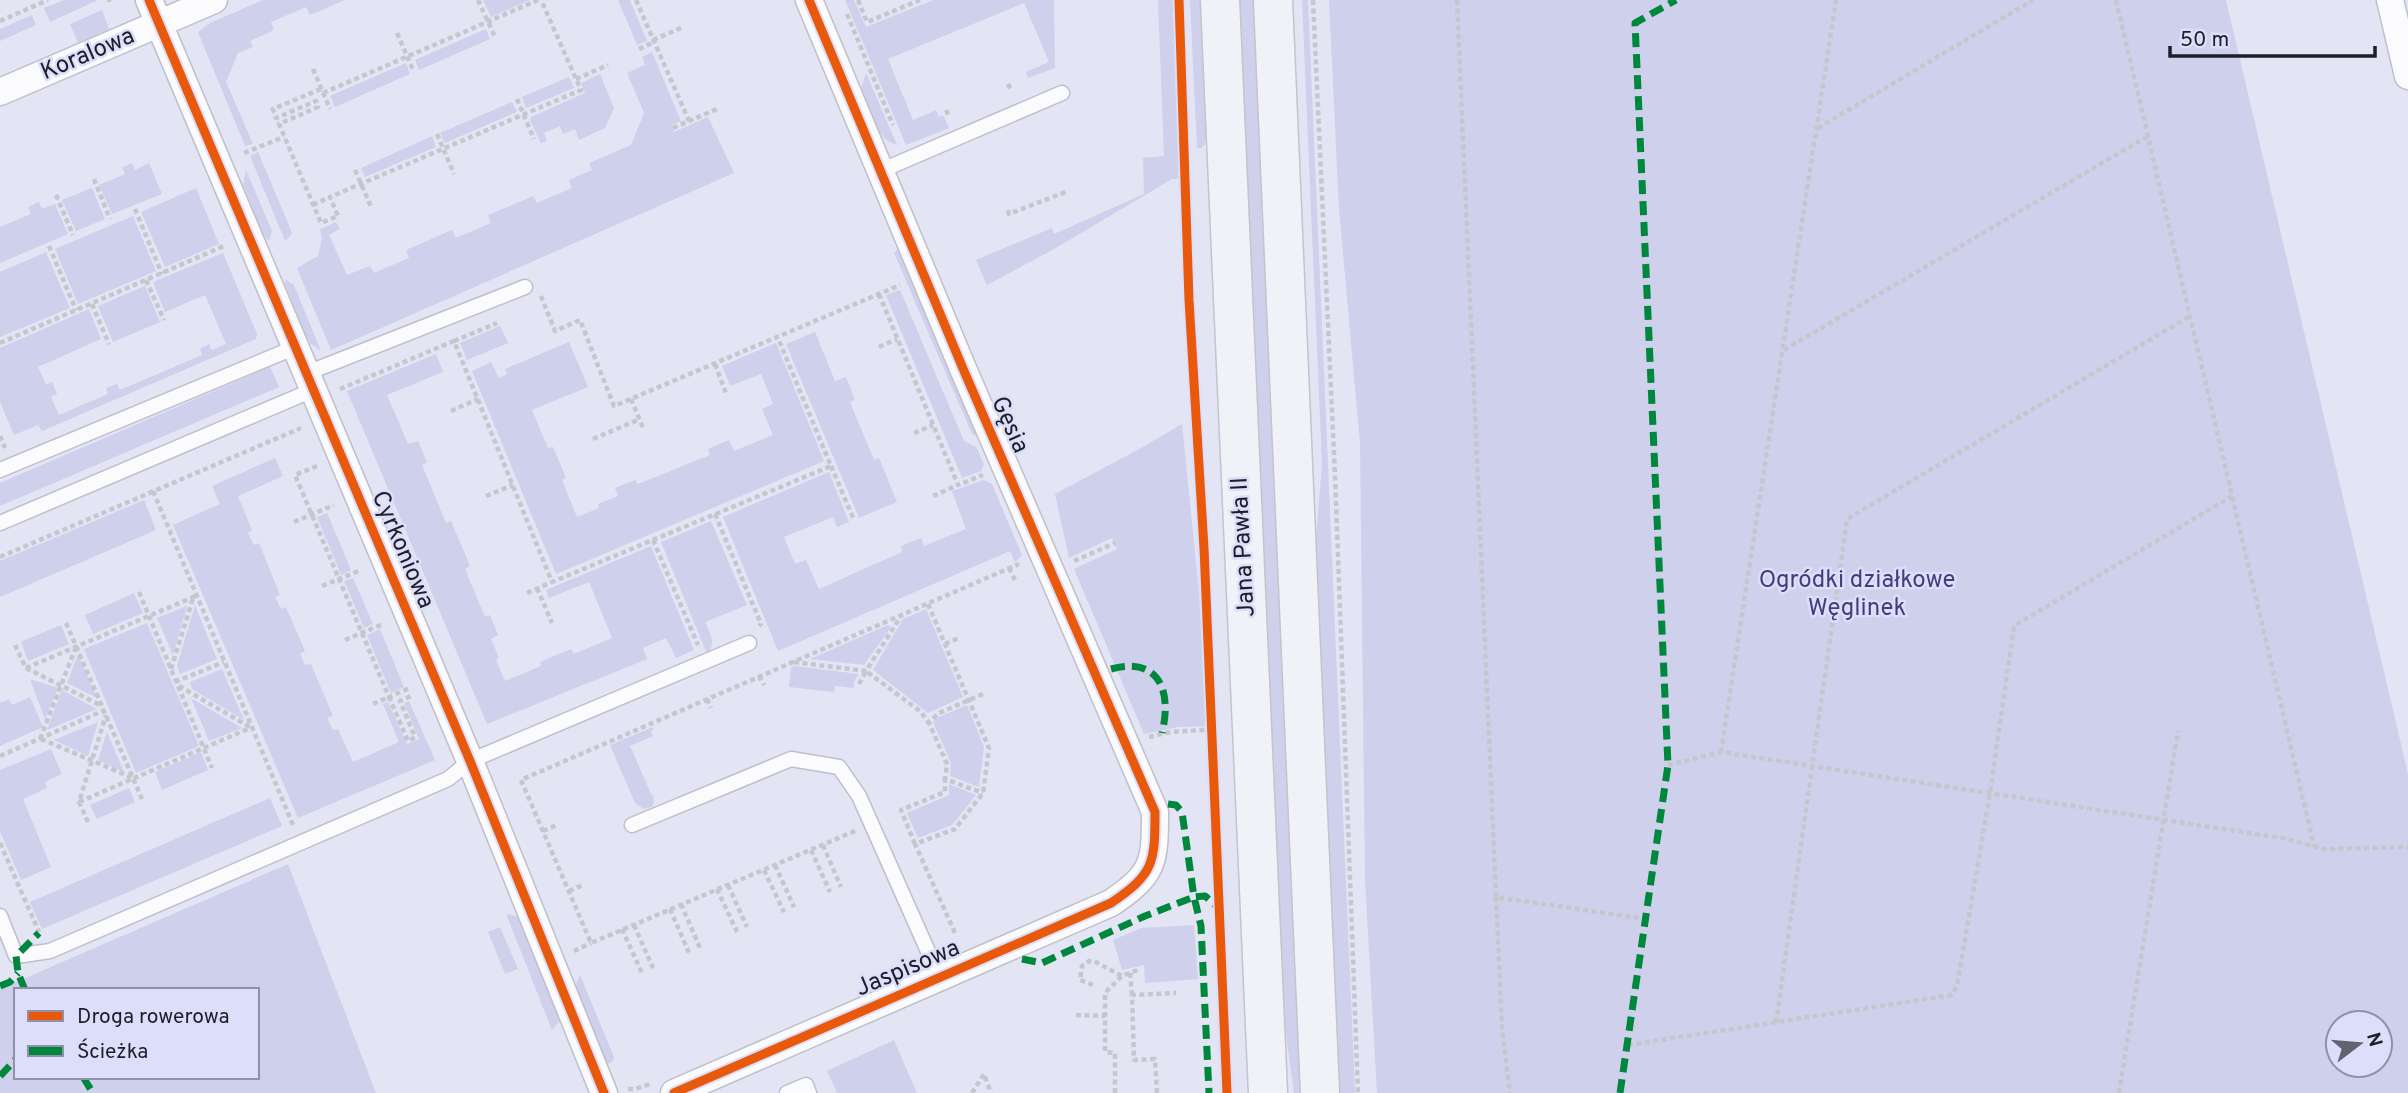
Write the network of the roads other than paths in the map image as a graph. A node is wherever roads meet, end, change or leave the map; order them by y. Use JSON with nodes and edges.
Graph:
{"nodes":[{"id":1,"x":214,"y":0,"type":"edge"},
{"id":2,"x":809,"y":0,"type":"edge"},
{"id":3,"x":1220,"y":0,"type":"edge"},
{"id":4,"x":1273,"y":0,"type":"edge"},
{"id":5,"x":2390,"y":0,"type":"edge"},
{"id":6,"x":154,"y":12,"type":"edge"},
{"id":7,"x":2408,"y":76,"type":"edge"},
{"id":8,"x":0,"y":92,"type":"edge"},
{"id":9,"x":1062,"y":93,"type":"dead end"},
{"id":10,"x":880,"y":171,"type":"junction"},
{"id":11,"x":525,"y":287,"type":"road end"},
{"id":12,"x":296,"y":347,"type":"junction"},
{"id":13,"x":310,"y":381,"type":"junction"},
{"id":14,"x":0,"y":470,"type":"edge"},
{"id":15,"x":0,"y":523,"type":"edge"},
{"id":16,"x":749,"y":643,"type":"road end"},
{"id":17,"x":470,"y":761,"type":"junction"},
{"id":18,"x":632,"y":825,"type":"dead end"},
{"id":19,"x":1150,"y":868,"type":"joint"},
{"id":20,"x":0,"y":916,"type":"edge"},
{"id":21,"x":939,"y":976,"type":"junction"},
{"id":22,"x":604,"y":1093,"type":"edge"},
{"id":23,"x":674,"y":1093,"type":"edge"},
{"id":24,"x":787,"y":1093,"type":"edge"},
{"id":25,"x":809,"y":1093,"type":"edge"},
{"id":26,"x":1268,"y":1093,"type":"edge"},
{"id":27,"x":1320,"y":1093,"type":"edge"}],
"edges":[{"from":1,"to":6,"type":"street","name":"Koralowa"},
{"from":2,"to":10,"type":"street","name":"Gęsia"},
{"from":3,"to":26,"type":"main road","name":"Jana Pawła II"},
{"from":4,"to":27,"type":"main road"},
{"from":5,"to":7,"type":"street"},
{"from":6,"to":8,"type":"street","name":"Koralowa"},
{"from":6,"to":12,"type":"street","name":"Cyrkoniowa"},
{"from":9,"to":10,"type":"lane"},
{"from":10,"to":19,"type":"street","name":"Gęsia"},
{"from":11,"to":13,"type":"lane"},
{"from":12,"to":13,"type":"street","name":"Cyrkoniowa"},
{"from":12,"to":14,"type":"lane"},
{"from":13,"to":15,"type":"lane"},
{"from":13,"to":17,"type":"street","name":"Cyrkoniowa"},
{"from":16,"to":17,"type":"lane"},
{"from":17,"to":20,"type":"lane"},
{"from":17,"to":22,"type":"street","name":"Cyrkoniowa"},
{"from":18,"to":21,"type":"lane"},
{"from":19,"to":21,"type":"street","name":"Jaspisowa"},
{"from":21,"to":23,"type":"street","name":"Jaspisowa"},
{"from":24,"to":25,"type":"lane"}]}
